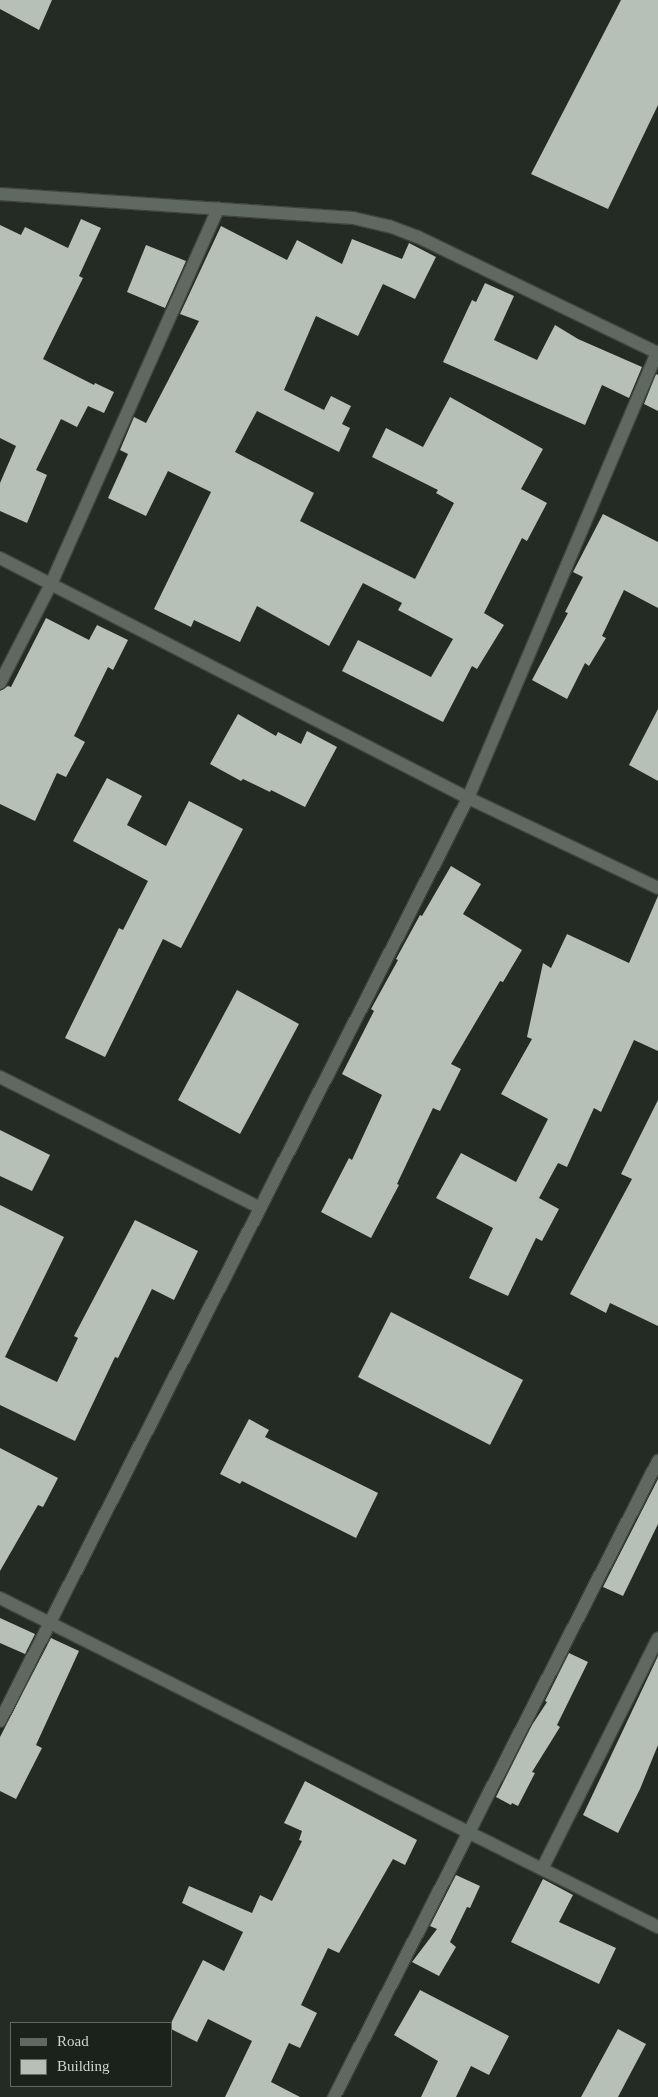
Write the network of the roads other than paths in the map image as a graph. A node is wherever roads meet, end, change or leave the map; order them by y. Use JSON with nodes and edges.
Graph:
{"nodes":[{"id":1,"x":0,"y":194,"type":"edge"},
{"id":2,"x":218,"y":209,"type":"junction"},
{"id":3,"x":658,"y":353,"type":"edge"},
{"id":4,"x":0,"y":558,"type":"edge"},
{"id":5,"x":50,"y":584,"type":"junction"},
{"id":6,"x":0,"y":683,"type":"edge"},
{"id":7,"x":468,"y":798,"type":"junction"},
{"id":8,"x":658,"y":888,"type":"edge"},
{"id":9,"x":0,"y":1077,"type":"edge"},
{"id":10,"x":259,"y":1206,"type":"junction"},
{"id":11,"x":658,"y":1461,"type":"edge"},
{"id":12,"x":0,"y":1598,"type":"edge"},
{"id":13,"x":49,"y":1624,"type":"junction"},
{"id":14,"x":658,"y":1638,"type":"edge"},
{"id":15,"x":654,"y":1654,"type":"edge"},
{"id":16,"x":0,"y":1721,"type":"edge"},
{"id":17,"x":469,"y":1832,"type":"junction"},
{"id":18,"x":542,"y":1869,"type":"junction"},
{"id":19,"x":658,"y":1927,"type":"edge"},
{"id":20,"x":334,"y":2097,"type":"edge"}],
"edges":[{"from":1,"to":2,"type":"street"},
{"from":2,"to":3,"type":"street"},
{"from":2,"to":5,"type":"street"},
{"from":3,"to":7,"type":"street"},
{"from":4,"to":5,"type":"street"},
{"from":5,"to":6,"type":"street"},
{"from":5,"to":7,"type":"street"},
{"from":7,"to":8,"type":"street"},
{"from":7,"to":10,"type":"street"},
{"from":9,"to":10,"type":"street"},
{"from":10,"to":13,"type":"street"},
{"from":11,"to":17,"type":"street"},
{"from":12,"to":13,"type":"street"},
{"from":13,"to":16,"type":"street"},
{"from":13,"to":17,"type":"street"},
{"from":14,"to":15,"type":"street"},
{"from":15,"to":18,"type":"street"},
{"from":17,"to":18,"type":"street"},
{"from":17,"to":20,"type":"street"},
{"from":18,"to":19,"type":"street"}]}
